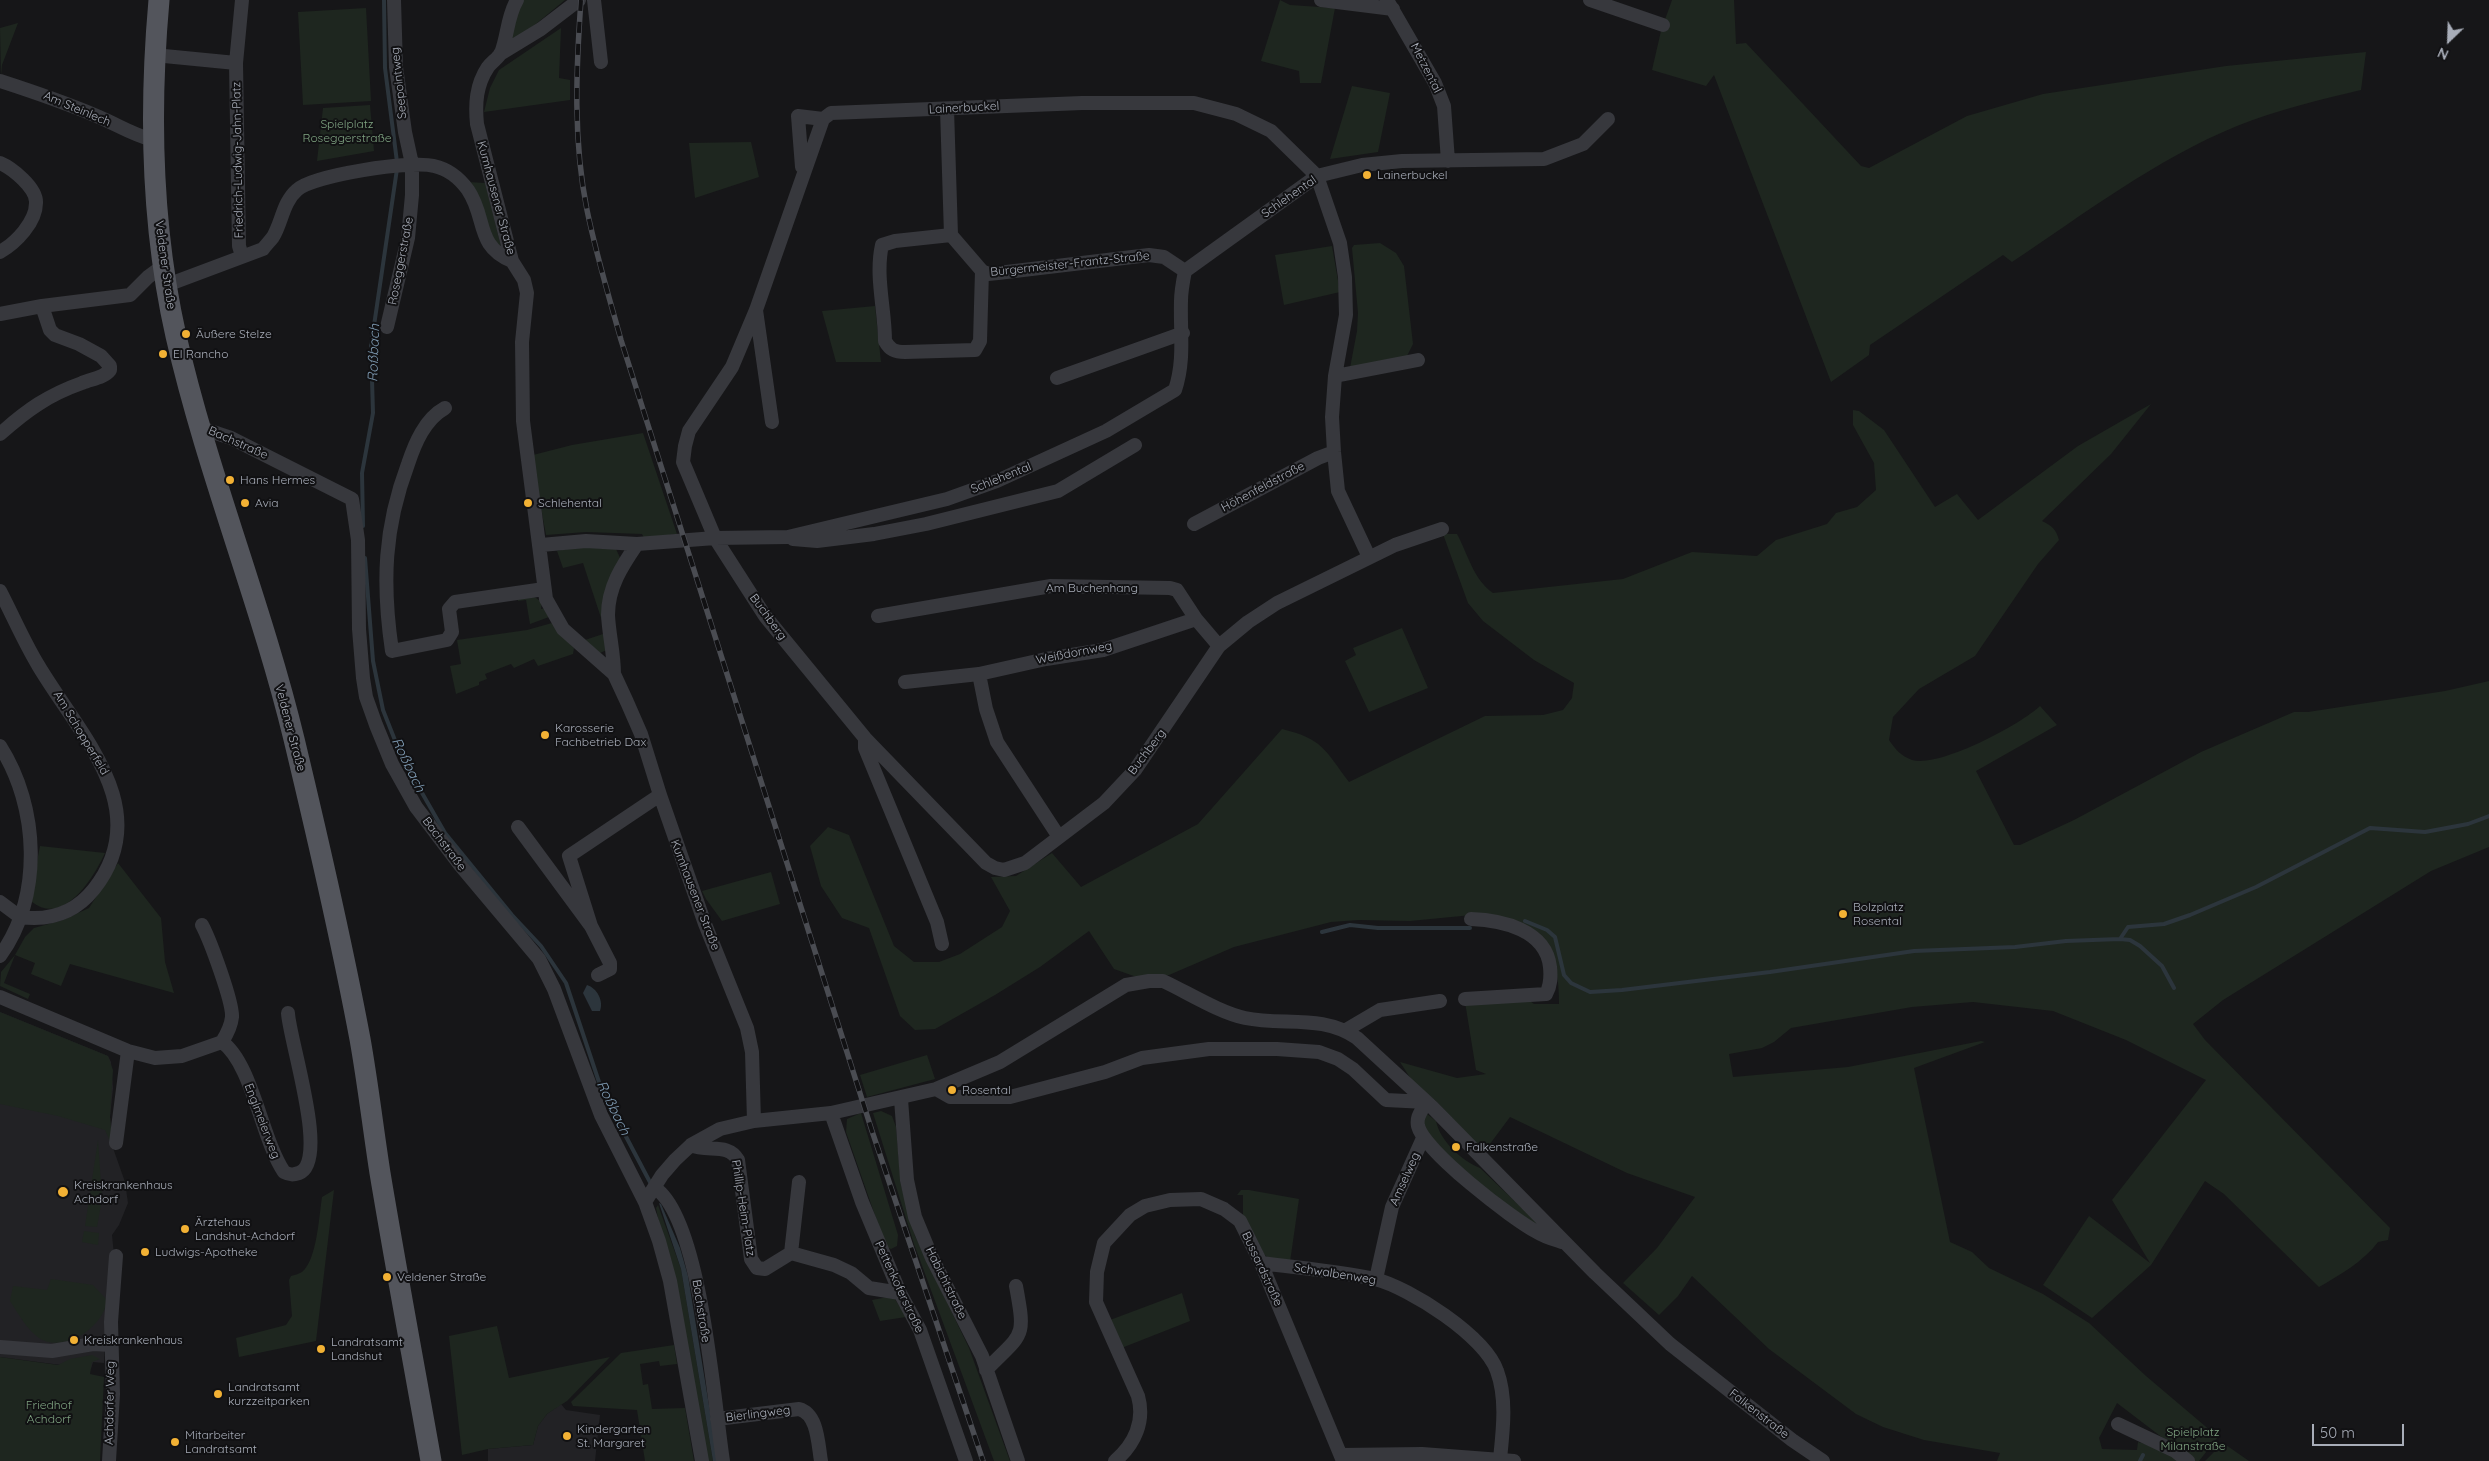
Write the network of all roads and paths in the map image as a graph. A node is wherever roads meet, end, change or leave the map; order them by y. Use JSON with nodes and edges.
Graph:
{"nodes":[{"id":1,"x":159,"y":0,"type":"edge"},
{"id":2,"x":242,"y":0,"type":"edge"},
{"id":3,"x":394,"y":0,"type":"edge"},
{"id":4,"x":517,"y":0,"type":"edge"},
{"id":5,"x":578,"y":0,"type":"edge"},
{"id":6,"x":594,"y":0,"type":"edge"},
{"id":7,"x":1321,"y":0,"type":"edge"},
{"id":8,"x":1590,"y":0,"type":"edge"},
{"id":9,"x":1390,"y":5,"type":"edge"},
{"id":10,"x":1663,"y":25,"type":"dead end"},
{"id":11,"x":500,"y":54,"type":"junction"},
{"id":12,"x":154,"y":56,"type":"junction"},
{"id":13,"x":602,"y":62,"type":"dead end"},
{"id":14,"x":236,"y":64,"type":"junction"},
{"id":15,"x":0,"y":81,"type":"edge"},
{"id":16,"x":947,"y":109,"type":"junction"},
{"id":17,"x":823,"y":119,"type":"junction"},
{"id":18,"x":1608,"y":119,"type":"dead end"},
{"id":19,"x":153,"y":140,"type":"junction"},
{"id":20,"x":1448,"y":161,"type":"junction"},
{"id":21,"x":0,"y":163,"type":"edge"},
{"id":22,"x":408,"y":164,"type":"junction"},
{"id":23,"x":803,"y":170,"type":"junction"},
{"id":24,"x":1317,"y":176,"type":"junction"},
{"id":25,"x":950,"y":235,"type":"junction"},
{"id":26,"x":0,"y":252,"type":"edge"},
{"id":27,"x":242,"y":256,"type":"junction"},
{"id":28,"x":512,"y":261,"type":"junction"},
{"id":29,"x":982,"y":271,"type":"junction"},
{"id":30,"x":1185,"y":271,"type":"junction"},
{"id":31,"x":165,"y":275,"type":"junction"},
{"id":32,"x":42,"y":306,"type":"junction"},
{"id":33,"x":756,"y":310,"type":"junction"},
{"id":34,"x":0,"y":314,"type":"edge"},
{"id":35,"x":388,"y":327,"type":"dead end"},
{"id":36,"x":1183,"y":333,"type":"junction"},
{"id":37,"x":1418,"y":360,"type":"dead end"},
{"id":38,"x":1335,"y":376,"type":"junction"},
{"id":39,"x":1057,"y":378,"type":"dead end"},
{"id":40,"x":445,"y":408,"type":"dead end"},
{"id":41,"x":772,"y":422,"type":"dead end"},
{"id":42,"x":201,"y":428,"type":"junction"},
{"id":43,"x":0,"y":434,"type":"edge"},
{"id":44,"x":1135,"y":445,"type":"dead end"},
{"id":45,"x":1334,"y":452,"type":"junction"},
{"id":46,"x":1194,"y":524,"type":"dead end"},
{"id":47,"x":1442,"y":529,"type":"dead end"},
{"id":48,"x":715,"y":538,"type":"junction"},
{"id":49,"x":788,"y":538,"type":"junction"},
{"id":50,"x":637,"y":544,"type":"junction"},
{"id":51,"x":541,"y":545,"type":"junction"},
{"id":52,"x":1369,"y":557,"type":"junction"},
{"id":53,"x":544,"y":589,"type":"junction"},
{"id":54,"x":0,"y":591,"type":"edge"},
{"id":55,"x":878,"y":616,"type":"dead end"},
{"id":56,"x":1196,"y":619,"type":"junction"},
{"id":57,"x":1219,"y":646,"type":"junction"},
{"id":58,"x":614,"y":674,"type":"junction"},
{"id":59,"x":979,"y":674,"type":"junction"},
{"id":60,"x":905,"y":682,"type":"dead end"},
{"id":61,"x":864,"y":738,"type":"junction"},
{"id":62,"x":0,"y":746,"type":"edge"},
{"id":63,"x":660,"y":795,"type":"junction"},
{"id":64,"x":518,"y":828,"type":"dead end"},
{"id":65,"x":1059,"y":838,"type":"junction"},
{"id":66,"x":568,"y":856,"type":"junction"},
{"id":67,"x":548,"y":870,"type":"junction"},
{"id":68,"x":0,"y":902,"type":"edge"},
{"id":69,"x":20,"y":917,"type":"junction"},
{"id":70,"x":1471,"y":919,"type":"dead end"},
{"id":71,"x":202,"y":925,"type":"dead end"},
{"id":72,"x":591,"y":926,"type":"junction"},
{"id":73,"x":942,"y":944,"type":"dead end"},
{"id":74,"x":0,"y":956,"type":"edge"},
{"id":75,"x":598,"y":975,"type":"dead end"},
{"id":76,"x":0,"y":997,"type":"edge"},
{"id":77,"x":1465,"y":999,"type":"dead end"},
{"id":78,"x":1440,"y":1001,"type":"dead end"},
{"id":79,"x":288,"y":1013,"type":"dead end"},
{"id":80,"x":1346,"y":1030,"type":"junction"},
{"id":81,"x":222,"y":1042,"type":"junction"},
{"id":82,"x":128,"y":1051,"type":"junction"},
{"id":83,"x":936,"y":1089,"type":"junction"},
{"id":84,"x":901,"y":1099,"type":"junction"},
{"id":85,"x":1426,"y":1102,"type":"junction"},
{"id":86,"x":831,"y":1113,"type":"junction"},
{"id":87,"x":754,"y":1121,"type":"junction"},
{"id":88,"x":1423,"y":1138,"type":"junction"},
{"id":89,"x":116,"y":1143,"type":"dead end"},
{"id":90,"x":691,"y":1145,"type":"junction"},
{"id":91,"x":799,"y":1182,"type":"dead end"},
{"id":92,"x":653,"y":1193,"type":"junction"},
{"id":93,"x":1565,"y":1243,"type":"junction"},
{"id":94,"x":791,"y":1252,"type":"junction"},
{"id":95,"x":116,"y":1256,"type":"dead end"},
{"id":96,"x":1261,"y":1263,"type":"junction"},
{"id":97,"x":1376,"y":1279,"type":"junction"},
{"id":98,"x":1016,"y":1286,"type":"dead end"},
{"id":99,"x":900,"y":1292,"type":"junction"},
{"id":100,"x":111,"y":1345,"type":"junction"},
{"id":101,"x":0,"y":1346,"type":"edge"},
{"id":102,"x":986,"y":1370,"type":"junction"},
{"id":103,"x":717,"y":1419,"type":"junction"},
{"id":104,"x":2118,"y":1424,"type":"dead end"},
{"id":105,"x":1342,"y":1458,"type":"edge"},
{"id":106,"x":1507,"y":1460,"type":"edge"},
{"id":107,"x":109,"y":1461,"type":"edge"},
{"id":108,"x":431,"y":1461,"type":"edge"},
{"id":109,"x":702,"y":1461,"type":"edge"},
{"id":110,"x":723,"y":1461,"type":"edge"},
{"id":111,"x":821,"y":1461,"type":"edge"},
{"id":112,"x":966,"y":1461,"type":"edge"},
{"id":113,"x":1018,"y":1461,"type":"edge"},
{"id":114,"x":1115,"y":1461,"type":"edge"},
{"id":115,"x":1823,"y":1461,"type":"edge"},
{"id":116,"x":2188,"y":1461,"type":"edge"}],
"edges":[{"from":1,"to":12,"type":"main road","name":"Veldener Straße"},
{"from":2,"to":14,"type":"street","name":"Friedrich-Ludwig-Jahn-Platz"},
{"from":3,"to":22,"type":"street","name":"Seepointweg"},
{"from":4,"to":11,"type":"street","name":"Kumhausener Straße"},
{"from":5,"to":11,"type":"street"},
{"from":6,"to":13,"type":"street"},
{"from":7,"to":9,"type":"street","name":"Metzental"},
{"from":8,"to":10,"type":"street"},
{"from":9,"to":20,"type":"street","name":"Metzental"},
{"from":11,"to":28,"type":"street","name":"Kumhausener Straße"},
{"from":12,"to":14,"type":"street","name":"Friedrich-Ludwig-Jahn-Platz"},
{"from":12,"to":19,"type":"main road","name":"Veldener Straße"},
{"from":14,"to":27,"type":"street","name":"Friedrich-Ludwig-Jahn-Platz"},
{"from":15,"to":19,"type":"street","name":"Am Steinlech"},
{"from":16,"to":17,"type":"street","name":"Lainerbuckel"},
{"from":16,"to":24,"type":"street","name":"Lainerbuckel"},
{"from":16,"to":25,"type":"street"},
{"from":17,"to":23,"type":"street"},
{"from":17,"to":23,"type":"street"},
{"from":18,"to":20,"type":"street","name":"Schlehental"},
{"from":19,"to":31,"type":"main road","name":"Veldener Straße"},
{"from":20,"to":24,"type":"street","name":"Schlehental"},
{"from":21,"to":26,"type":"street"},
{"from":22,"to":27,"type":"street"},
{"from":22,"to":28,"type":"street"},
{"from":22,"to":35,"type":"street","name":"Roseggerstraße"},
{"from":23,"to":33,"type":"street"},
{"from":24,"to":30,"type":"street","name":"Schlehental"},
{"from":24,"to":38,"type":"street"},
{"from":25,"to":29,"type":"street","name":"Bürgermeister-Frantz-Straße"},
{"from":25,"to":29,"type":"street","name":"Bürgermeister-Frantz-Straße"},
{"from":27,"to":31,"type":"street"},
{"from":28,"to":51,"type":"street","name":"Kumhausener Straße"},
{"from":29,"to":30,"type":"street","name":"Bürgermeister-Frantz-Straße"},
{"from":30,"to":36,"type":"street","name":"Schlehental"},
{"from":31,"to":32,"type":"street"},
{"from":31,"to":42,"type":"main road","name":"Veldener Straße"},
{"from":32,"to":34,"type":"street"},
{"from":32,"to":43,"type":"street"},
{"from":33,"to":41,"type":"street"},
{"from":33,"to":48,"type":"street"},
{"from":36,"to":39,"type":"street"},
{"from":36,"to":49,"type":"street","name":"Schlehental"},
{"from":37,"to":38,"type":"street"},
{"from":38,"to":45,"type":"street"},
{"from":40,"to":53,"type":"street"},
{"from":42,"to":92,"type":"street","name":"Bachstraße"},
{"from":42,"to":108,"type":"main road","name":"Veldener Straße"},
{"from":44,"to":49,"type":"street","name":"Schlehental"},
{"from":45,"to":46,"type":"street","name":"Höhenfeldstraße"},
{"from":45,"to":52,"type":"street"},
{"from":47,"to":52,"type":"street","name":"Buchberg"},
{"from":48,"to":49,"type":"street","name":"Schlehental"},
{"from":48,"to":50,"type":"street","name":"Schlehental"},
{"from":48,"to":61,"type":"street","name":"Buchberg"},
{"from":50,"to":51,"type":"street","name":"Schlehental"},
{"from":50,"to":58,"type":"street","name":"Kumhausener Straße"},
{"from":51,"to":53,"type":"street","name":"Kumhausener Straße"},
{"from":52,"to":57,"type":"street","name":"Buchberg"},
{"from":53,"to":58,"type":"street","name":"Kumhausener Straße"},
{"from":54,"to":69,"type":"street","name":"Am Schopperfeld"},
{"from":55,"to":56,"type":"street","name":"Am Buchenhang"},
{"from":56,"to":57,"type":"street","name":"Am Buchenhang"},
{"from":56,"to":59,"type":"street","name":"Weißdornweg"},
{"from":57,"to":65,"type":"street","name":"Buchberg"},
{"from":58,"to":63,"type":"street","name":"Kumhausener Straße"},
{"from":59,"to":60,"type":"street","name":"Weißdornweg"},
{"from":59,"to":65,"type":"street"},
{"from":61,"to":65,"type":"street","name":"Buchberg"},
{"from":61,"to":73,"type":"street","name":"Buchberg"},
{"from":62,"to":69,"type":"street"},
{"from":63,"to":66,"type":"street"},
{"from":63,"to":87,"type":"street","name":"Kumhausener Straße"},
{"from":64,"to":67,"type":"street"},
{"from":66,"to":67,"type":"street"},
{"from":66,"to":72,"type":"street"},
{"from":67,"to":72,"type":"street"},
{"from":68,"to":69,"type":"street"},
{"from":69,"to":74,"type":"street"},
{"from":70,"to":77,"type":"street"},
{"from":71,"to":81,"type":"street"},
{"from":72,"to":75,"type":"street"},
{"from":76,"to":82,"type":"street"},
{"from":78,"to":80,"type":"street"},
{"from":79,"to":81,"type":"street","name":"Englmeierweg"},
{"from":80,"to":83,"type":"street","name":"Falkenstraße"},
{"from":80,"to":85,"type":"street","name":"Falkenstraße"},
{"from":81,"to":82,"type":"street"},
{"from":82,"to":89,"type":"street"},
{"from":83,"to":84,"type":"street"},
{"from":83,"to":85,"type":"street"},
{"from":84,"to":86,"type":"street"},
{"from":84,"to":102,"type":"street","name":"Habichtstraße"},
{"from":85,"to":88,"type":"street"},
{"from":85,"to":93,"type":"street","name":"Falkenstraße"},
{"from":86,"to":87,"type":"street"},
{"from":86,"to":99,"type":"street","name":"Pettenkoferstraße"},
{"from":87,"to":90,"type":"street"},
{"from":88,"to":93,"type":"street","name":"Falkenstraße"},
{"from":88,"to":97,"type":"street","name":"Amselweg"},
{"from":90,"to":92,"type":"street"},
{"from":90,"to":94,"type":"street","name":"Phillip-Heim-Platz"},
{"from":91,"to":94,"type":"street"},
{"from":92,"to":103,"type":"street","name":"Bachstraße"},
{"from":92,"to":109,"type":"street","name":"Bachstraße"},
{"from":93,"to":115,"type":"street","name":"Falkenstraße"},
{"from":94,"to":99,"type":"street"},
{"from":95,"to":100,"type":"street","name":"Achdorfer Weg"},
{"from":96,"to":97,"type":"street","name":"Schwalbenweg"},
{"from":96,"to":105,"type":"street","name":"Bussardstraße"},
{"from":96,"to":114,"type":"street","name":"Bussardstraße"},
{"from":97,"to":106,"type":"street","name":"Schwalbenweg"},
{"from":98,"to":102,"type":"street"},
{"from":99,"to":112,"type":"street","name":"Pettenkoferstraße"},
{"from":100,"to":101,"type":"street"},
{"from":100,"to":107,"type":"street","name":"Achdorfer Weg"},
{"from":102,"to":113,"type":"street","name":"Habichtstraße"},
{"from":103,"to":110,"type":"street","name":"Bachstraße"},
{"from":103,"to":111,"type":"street","name":"Bierlingweg"},
{"from":104,"to":116,"type":"street"},
{"from":105,"to":106,"type":"street"}]}
